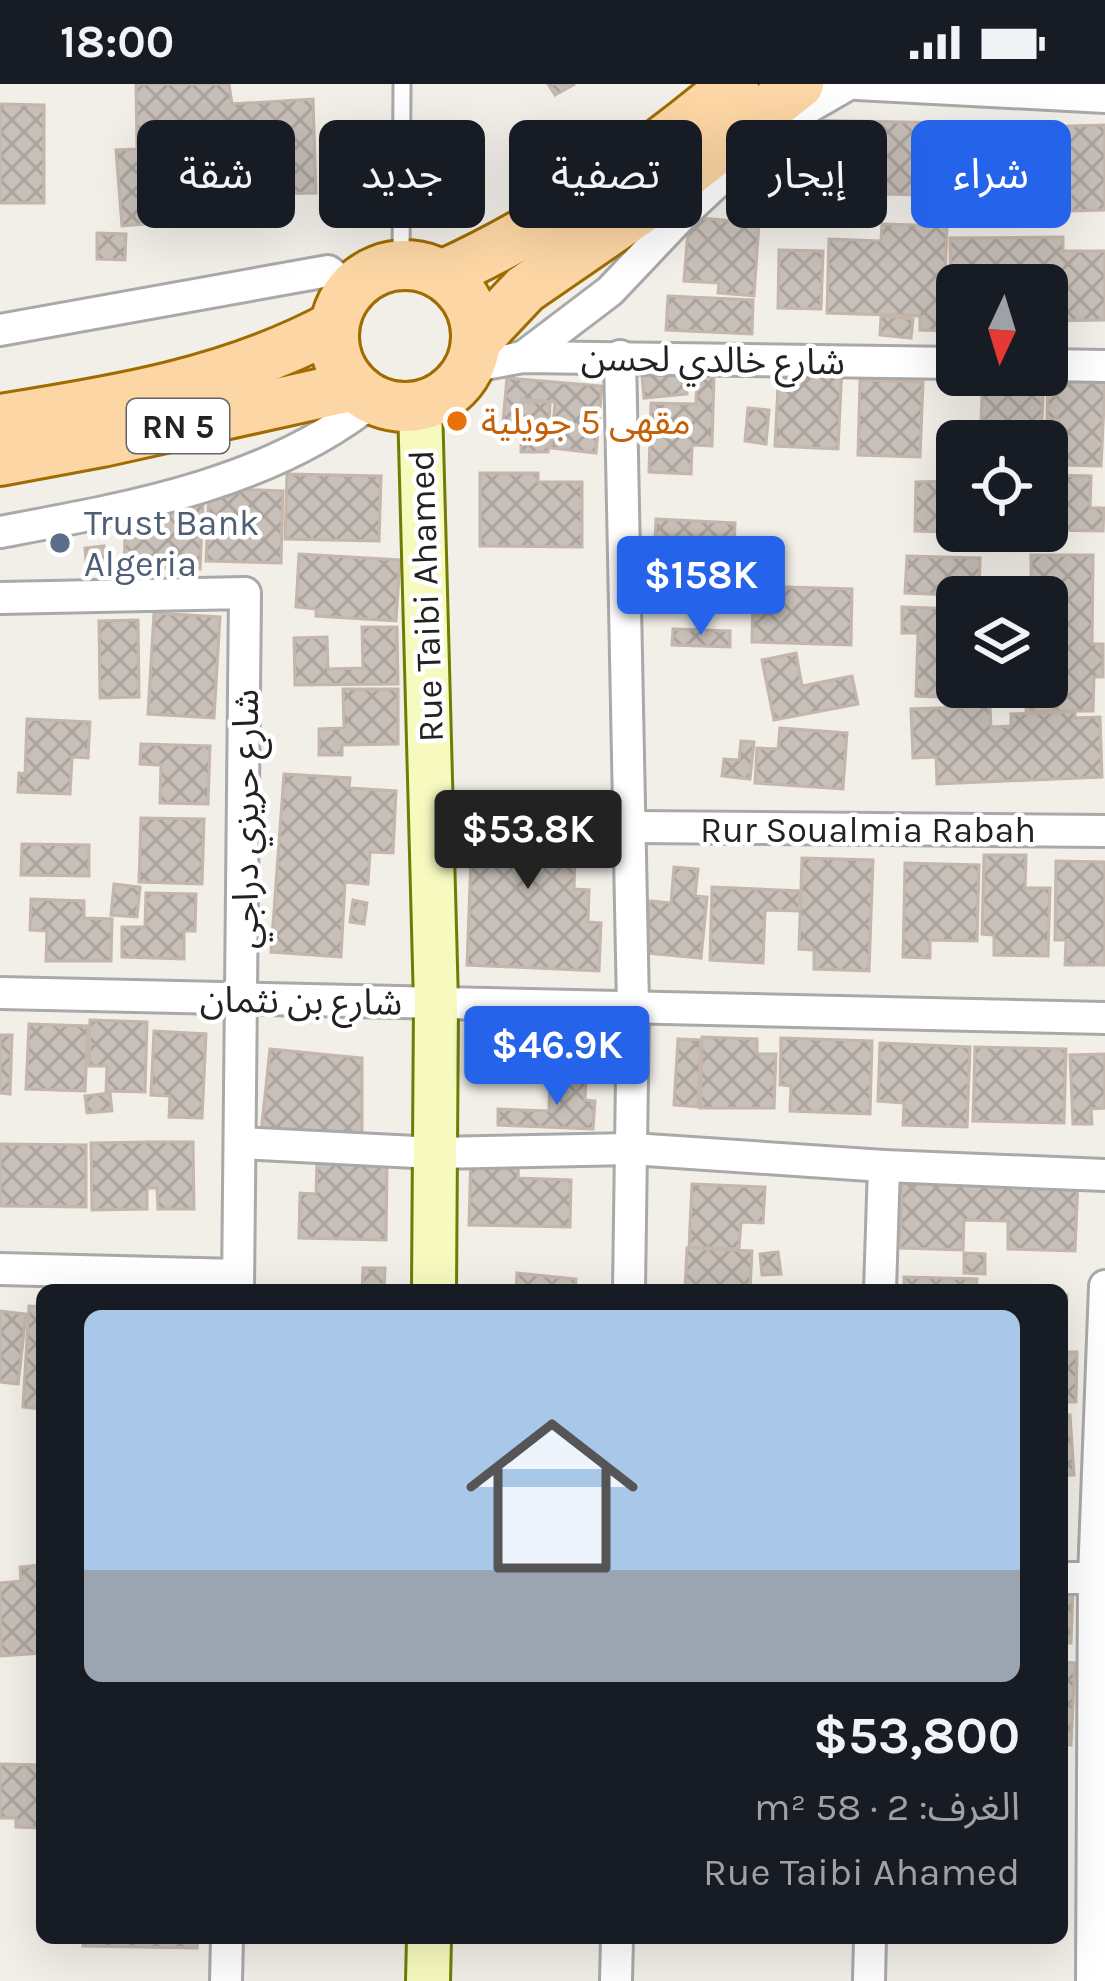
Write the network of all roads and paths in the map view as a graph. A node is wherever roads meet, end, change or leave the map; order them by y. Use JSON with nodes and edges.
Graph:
{"nodes":[{"id":1,"x":402,"y":84,"type":"edge"},
{"id":2,"x":734,"y":84,"type":"edge"},
{"id":3,"x":799,"y":84,"type":"edge"},
{"id":4,"x":853,"y":84,"type":"edge"},
{"id":5,"x":1105,"y":97,"type":"edge"},
{"id":6,"x":422,"y":270,"type":"junction"},
{"id":7,"x":342,"y":307,"type":"junction"},
{"id":8,"x":0,"y":330,"type":"edge"},
{"id":9,"x":472,"y":354,"type":"junction"},
{"id":10,"x":620,"y":356,"type":"junction"},
{"id":11,"x":524,"y":357,"type":"junction"},
{"id":12,"x":936,"y":363,"type":"edge"},
{"id":13,"x":1068,"y":365,"type":"edge"},
{"id":14,"x":1105,"y":366,"type":"edge"},
{"id":15,"x":383,"y":397,"type":"junction"},
{"id":16,"x":0,"y":419,"type":"edge"},
{"id":17,"x":0,"y":461,"type":"edge"},
{"id":18,"x":0,"y":532,"type":"edge"},
{"id":19,"x":0,"y":598,"type":"edge"},
{"id":20,"x":632,"y":827,"type":"junction"},
{"id":21,"x":1105,"y":831,"type":"edge"},
{"id":22,"x":0,"y":993,"type":"edge"},
{"id":23,"x":244,"y":1000,"type":"junction"},
{"id":24,"x":436,"y":1003,"type":"junction"},
{"id":25,"x":633,"y":1006,"type":"junction"},
{"id":26,"x":1105,"y":1018,"type":"edge"},
{"id":27,"x":241,"y":1143,"type":"junction"},
{"id":28,"x":632,"y":1149,"type":"junction"},
{"id":29,"x":435,"y":1153,"type":"junction"},
{"id":30,"x":884,"y":1166,"type":"junction"},
{"id":31,"x":1105,"y":1174,"type":"edge"},
{"id":32,"x":0,"y":1269,"type":"edge"},
{"id":33,"x":238,"y":1283,"type":"edge"},
{"id":34,"x":434,"y":1284,"type":"edge"},
{"id":35,"x":629,"y":1284,"type":"edge"},
{"id":36,"x":880,"y":1284,"type":"edge"},
{"id":37,"x":1105,"y":1286,"type":"edge"},
{"id":38,"x":1068,"y":1577,"type":"edge"},
{"id":39,"x":1100,"y":1578,"type":"edge"},
{"id":40,"x":227,"y":1944,"type":"edge"},
{"id":41,"x":429,"y":1944,"type":"edge"},
{"id":42,"x":617,"y":1944,"type":"edge"},
{"id":43,"x":870,"y":1944,"type":"edge"},
{"id":44,"x":226,"y":1981,"type":"edge"},
{"id":45,"x":428,"y":1981,"type":"edge"},
{"id":46,"x":616,"y":1981,"type":"edge"},
{"id":47,"x":869,"y":1981,"type":"edge"},
{"id":48,"x":1092,"y":1981,"type":"edge"}],
"edges":[{"from":1,"to":6,"type":"lane"},
{"from":2,"to":6,"type":"main road"},
{"from":3,"to":9,"type":"main road"},
{"from":4,"to":5,"type":"street"},
{"from":4,"to":11,"type":"street"},
{"from":6,"to":7,"type":"main road"},
{"from":6,"to":9,"type":"main road"},
{"from":7,"to":8,"type":"street"},
{"from":7,"to":15,"type":"main road"},
{"from":7,"to":16,"type":"main road","number":"RN 5"},
{"from":9,"to":11,"type":"street","name":"شارع خالدي لحسن"},
{"from":9,"to":15,"type":"main road"},
{"from":10,"to":11,"type":"street","name":"شارع خالدي لحسن"},
{"from":10,"to":12,"type":"street","name":"شارع خالدي لحسن"},
{"from":10,"to":20,"type":"street"},
{"from":13,"to":14,"type":"street"},
{"from":15,"to":17,"type":"main road","number":"RN 5"},
{"from":15,"to":18,"type":"street"},
{"from":15,"to":24,"type":"street","name":"Rue Taibi Ahamed"},
{"from":19,"to":23,"type":"street","name":"شارع حريزي دراجي"},
{"from":20,"to":21,"type":"street","name":"Rur Soualmia Rabah"},
{"from":20,"to":25,"type":"street"},
{"from":22,"to":23,"type":"street","name":"شارع بن نثمان"},
{"from":23,"to":24,"type":"street","name":"شارع بن نثمان"},
{"from":23,"to":27,"type":"street","name":"شارع حريزي دراجي"},
{"from":24,"to":25,"type":"street","name":"شارع بن نثمان"},
{"from":24,"to":29,"type":"street","name":"Rue Taibi Ahamed"},
{"from":25,"to":26,"type":"street","name":"شارع بن نثمان"},
{"from":25,"to":28,"type":"street"},
{"from":27,"to":29,"type":"street"},
{"from":27,"to":33,"type":"street","name":"شارع حريزي دراجي"},
{"from":28,"to":29,"type":"street"},
{"from":28,"to":30,"type":"street"},
{"from":28,"to":35,"type":"street"},
{"from":29,"to":34,"type":"street","name":"Rue Taibi Ahamed"},
{"from":30,"to":31,"type":"street"},
{"from":30,"to":36,"type":"street"},
{"from":32,"to":33,"type":"street"},
{"from":37,"to":39,"type":"street"},
{"from":38,"to":39,"type":"street"},
{"from":39,"to":48,"type":"street"},
{"from":40,"to":44,"type":"street"},
{"from":41,"to":45,"type":"street"},
{"from":42,"to":46,"type":"street"},
{"from":43,"to":47,"type":"street"}]}
